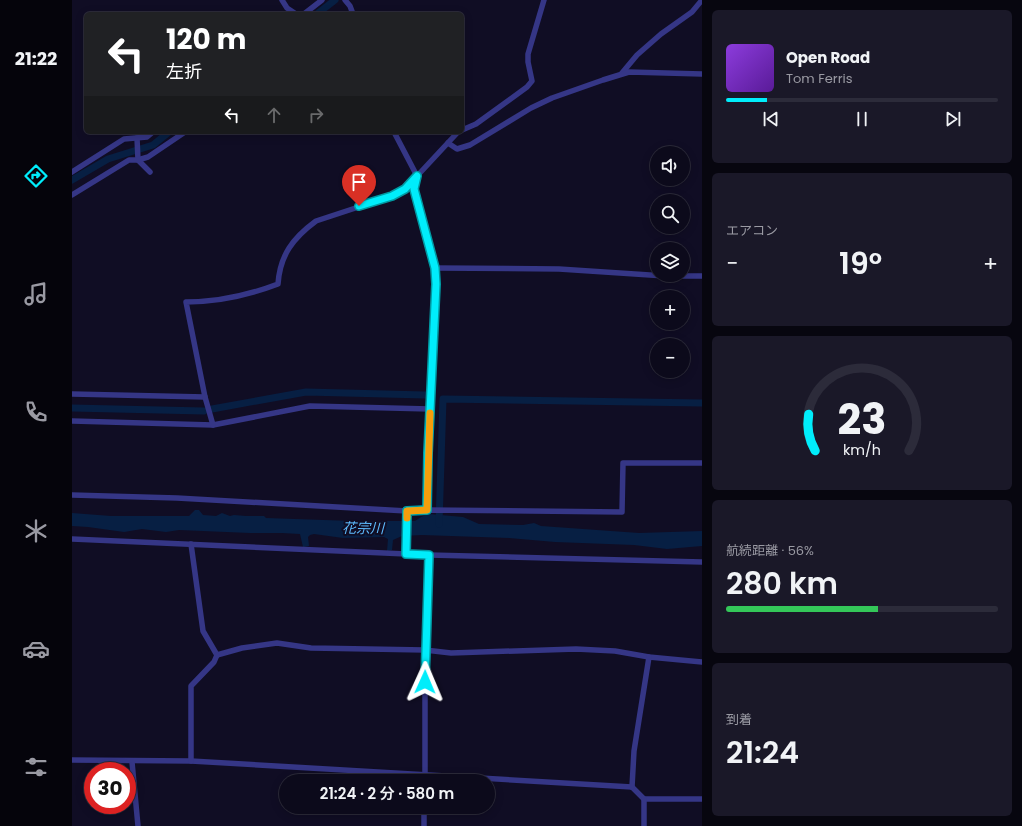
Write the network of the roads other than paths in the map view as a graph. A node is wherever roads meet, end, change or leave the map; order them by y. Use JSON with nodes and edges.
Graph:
{"nodes":[{"id":1,"x":282,"y":0,"type":"edge"},
{"id":2,"x":322,"y":0,"type":"edge"},
{"id":3,"x":345,"y":0,"type":"edge"},
{"id":4,"x":544,"y":0,"type":"edge"},
{"id":5,"x":702,"y":0,"type":"edge"},
{"id":6,"x":293,"y":12,"type":"edge"},
{"id":7,"x":307,"y":12,"type":"edge"},
{"id":8,"x":352,"y":12,"type":"edge"},
{"id":9,"x":702,"y":74,"type":"edge"},
{"id":10,"x":620,"y":75,"type":"junction"},
{"id":11,"x":464,"y":129,"type":"edge"},
{"id":12,"x":150,"y":134,"type":"edge"},
{"id":13,"x":182,"y":134,"type":"edge"},
{"id":14,"x":395,"y":134,"type":"edge"},
{"id":15,"x":456,"y":134,"type":"edge"},
{"id":16,"x":137,"y":138,"type":"junction"},
{"id":17,"x":448,"y":143,"type":"junction"},
{"id":18,"x":138,"y":160,"type":"junction"},
{"id":19,"x":72,"y":172,"type":"edge"},
{"id":20,"x":150,"y":172,"type":"dead end"},
{"id":21,"x":417,"y":176,"type":"junction"},
{"id":22,"x":72,"y":195,"type":"edge"},
{"id":23,"x":435,"y":268,"type":"junction"},
{"id":24,"x":702,"y":276,"type":"edge"},
{"id":25,"x":72,"y":394,"type":"edge"},
{"id":26,"x":205,"y":397,"type":"junction"},
{"id":27,"x":430,"y":410,"type":"junction"},
{"id":28,"x":72,"y":421,"type":"edge"},
{"id":29,"x":213,"y":425,"type":"junction"},
{"id":30,"x":702,"y":463,"type":"edge"},
{"id":31,"x":72,"y":495,"type":"edge"},
{"id":32,"x":427,"y":510,"type":"junction"},
{"id":33,"x":407,"y":514,"type":"junction"},
{"id":34,"x":72,"y":539,"type":"edge"},
{"id":35,"x":191,"y":544,"type":"junction"},
{"id":36,"x":406,"y":551,"type":"junction"},
{"id":37,"x":429,"y":555,"type":"junction"},
{"id":38,"x":702,"y":562,"type":"edge"},
{"id":39,"x":425,"y":652,"type":"junction"},
{"id":40,"x":217,"y":655,"type":"junction"},
{"id":41,"x":649,"y":657,"type":"junction"},
{"id":42,"x":702,"y":662,"type":"edge"},
{"id":43,"x":72,"y":760,"type":"edge"},
{"id":44,"x":191,"y":761,"type":"junction"},
{"id":45,"x":132,"y":762,"type":"joint"},
{"id":46,"x":370,"y":774,"type":"edge"},
{"id":47,"x":425,"y":774,"type":"edge"},
{"id":48,"x":495,"y":781,"type":"edge"},
{"id":49,"x":632,"y":787,"type":"junction"},
{"id":50,"x":644,"y":799,"type":"junction"},
{"id":51,"x":702,"y":799,"type":"edge"},
{"id":52,"x":136,"y":805,"type":"edge"},
{"id":53,"x":424,"y":814,"type":"edge"},
{"id":54,"x":138,"y":826,"type":"edge"},
{"id":55,"x":424,"y":826,"type":"edge"},
{"id":56,"x":644,"y":826,"type":"edge"}],
"edges":[{"from":1,"to":6,"type":"street"},
{"from":2,"to":7,"type":"street"},
{"from":3,"to":8,"type":"street"},
{"from":4,"to":11,"type":"street"},
{"from":5,"to":10,"type":"street"},
{"from":9,"to":10,"type":"street"},
{"from":10,"to":17,"type":"street"},
{"from":12,"to":16,"type":"street"},
{"from":13,"to":18,"type":"street"},
{"from":14,"to":21,"type":"street"},
{"from":15,"to":17,"type":"street"},
{"from":16,"to":18,"type":"street"},
{"from":16,"to":19,"type":"street"},
{"from":17,"to":21,"type":"street"},
{"from":18,"to":20,"type":"street"},
{"from":18,"to":22,"type":"street"},
{"from":21,"to":23,"type":"street"},
{"from":21,"to":26,"type":"street"},
{"from":23,"to":24,"type":"street"},
{"from":23,"to":27,"type":"street"},
{"from":25,"to":26,"type":"street"},
{"from":26,"to":29,"type":"street"},
{"from":27,"to":29,"type":"street"},
{"from":27,"to":32,"type":"street"},
{"from":28,"to":29,"type":"street"},
{"from":30,"to":32,"type":"street"},
{"from":31,"to":33,"type":"street"},
{"from":32,"to":33,"type":"street"},
{"from":33,"to":36,"type":"street"},
{"from":34,"to":35,"type":"street"},
{"from":35,"to":36,"type":"street"},
{"from":35,"to":40,"type":"street"},
{"from":36,"to":37,"type":"street"},
{"from":37,"to":38,"type":"street"},
{"from":37,"to":39,"type":"street"},
{"from":39,"to":40,"type":"street"},
{"from":39,"to":41,"type":"street"},
{"from":39,"to":47,"type":"street"},
{"from":40,"to":44,"type":"street"},
{"from":41,"to":42,"type":"street"},
{"from":41,"to":49,"type":"street"},
{"from":43,"to":45,"type":"street"},
{"from":44,"to":45,"type":"street"},
{"from":44,"to":46,"type":"street"},
{"from":48,"to":49,"type":"street"},
{"from":49,"to":50,"type":"street"},
{"from":50,"to":51,"type":"street"},
{"from":50,"to":56,"type":"street"},
{"from":52,"to":54,"type":"street"},
{"from":53,"to":55,"type":"street"}]}
